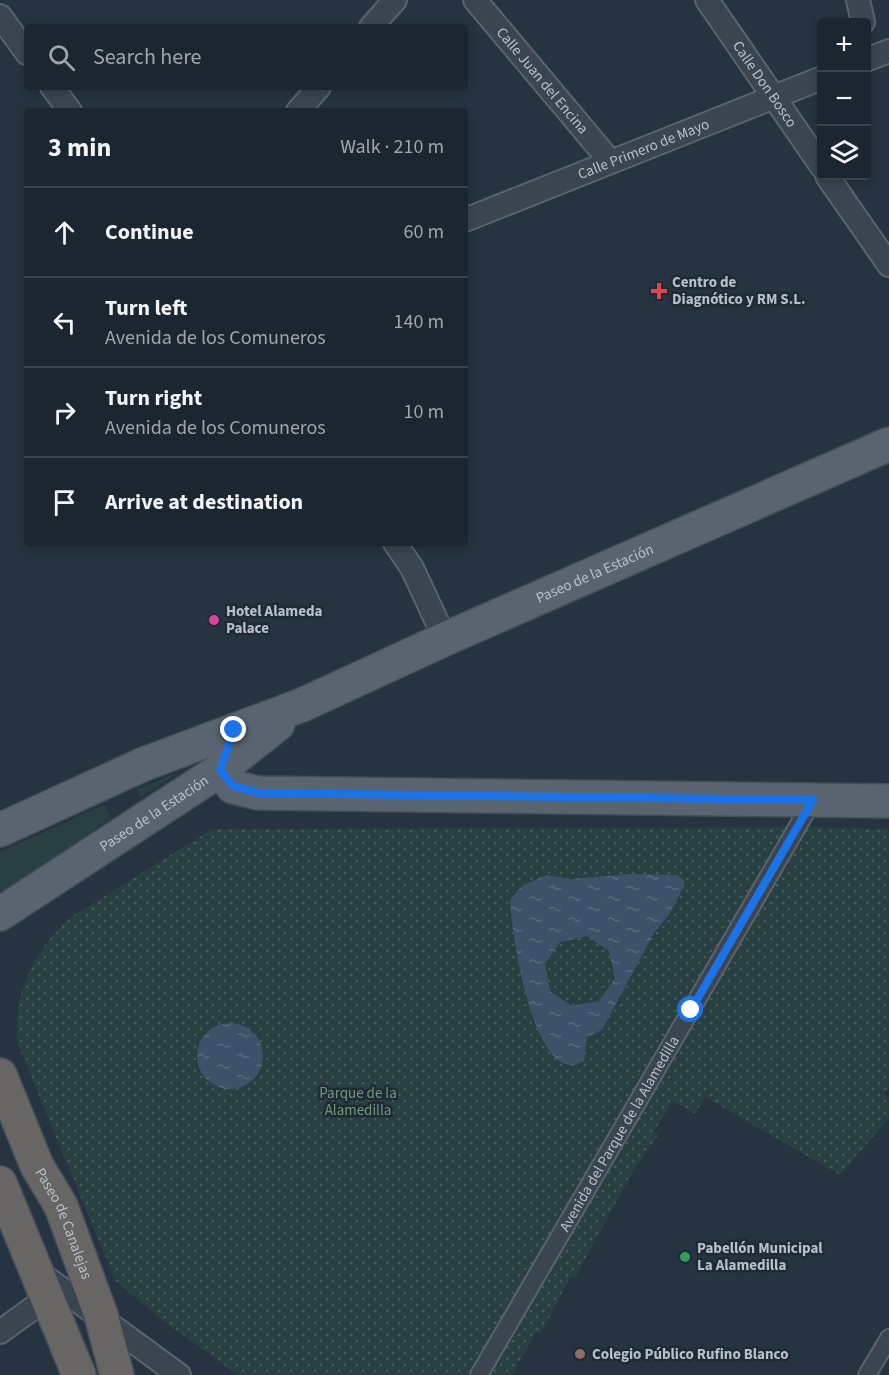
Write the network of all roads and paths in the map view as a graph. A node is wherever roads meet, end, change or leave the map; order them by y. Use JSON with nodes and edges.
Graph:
{"nodes":[{"id":1,"x":395,"y":0,"type":"edge"},
{"id":2,"x":475,"y":0,"type":"edge"},
{"id":3,"x":706,"y":0,"type":"edge"},
{"id":4,"x":858,"y":0,"type":"edge"},
{"id":5,"x":0,"y":16,"type":"edge"},
{"id":6,"x":862,"y":18,"type":"edge"},
{"id":7,"x":375,"y":24,"type":"edge"},
{"id":8,"x":24,"y":49,"type":"edge"},
{"id":9,"x":817,"y":80,"type":"edge"},
{"id":10,"x":54,"y":90,"type":"edge"},
{"id":11,"x":316,"y":90,"type":"edge"},
{"id":12,"x":773,"y":97,"type":"junction"},
{"id":13,"x":68,"y":108,"type":"edge"},
{"id":14,"x":301,"y":108,"type":"edge"},
{"id":15,"x":817,"y":160,"type":"edge"},
{"id":16,"x":610,"y":161,"type":"junction"},
{"id":17,"x":830,"y":180,"type":"edge"},
{"id":18,"x":468,"y":219,"type":"edge"},
{"id":19,"x":889,"y":264,"type":"edge"},
{"id":20,"x":889,"y":444,"type":"edge"},
{"id":21,"x":396,"y":546,"type":"edge"},
{"id":22,"x":445,"y":639,"type":"junction"},
{"id":23,"x":302,"y":705,"type":"junction"},
{"id":24,"x":234,"y":730,"type":"junction"},
{"id":25,"x":220,"y":770,"type":"junction"},
{"id":26,"x":813,"y":800,"type":"junction"},
{"id":27,"x":889,"y":801,"type":"edge"},
{"id":28,"x":0,"y":830,"type":"edge"},
{"id":29,"x":0,"y":914,"type":"edge"},
{"id":30,"x":0,"y":1075,"type":"edge"},
{"id":31,"x":0,"y":1183,"type":"edge"},
{"id":32,"x":43,"y":1284,"type":"junction"},
{"id":33,"x":101,"y":1315,"type":"junction"},
{"id":34,"x":0,"y":1332,"type":"edge"},
{"id":35,"x":889,"y":1338,"type":"edge"},
{"id":36,"x":121,"y":1357,"type":"edge"},
{"id":37,"x":79,"y":1375,"type":"edge"},
{"id":38,"x":179,"y":1375,"type":"edge"},
{"id":39,"x":479,"y":1375,"type":"edge"},
{"id":40,"x":867,"y":1375,"type":"edge"}],
"edges":[{"from":1,"to":7,"type":"street"},
{"from":2,"to":16,"type":"street","name":"Calle Juan del Encina"},
{"from":3,"to":12,"type":"street","name":"Calle Don Bosco"},
{"from":4,"to":6,"type":"street"},
{"from":5,"to":8,"type":"street"},
{"from":9,"to":12,"type":"street","name":"Calle Primero de Mayo"},
{"from":10,"to":13,"type":"street"},
{"from":11,"to":14,"type":"street"},
{"from":12,"to":15,"type":"street","name":"Calle Don Bosco"},
{"from":12,"to":16,"type":"street","name":"Calle Primero de Mayo"},
{"from":16,"to":18,"type":"street","name":"Calle Primero de Mayo"},
{"from":17,"to":19,"type":"street"},
{"from":20,"to":22,"type":"main road","name":"Paseo de la Estación"},
{"from":21,"to":22,"type":"street"},
{"from":22,"to":23,"type":"main road","name":"Paseo de la Estación"},
{"from":23,"to":24,"type":"main road","name":"Paseo de la Estación"},
{"from":23,"to":25,"type":"main road","name":"Paseo de la Estación"},
{"from":24,"to":25,"type":"main road"},
{"from":24,"to":28,"type":"main road","name":"Paseo de la Estación"},
{"from":25,"to":26,"type":"main road"},
{"from":25,"to":29,"type":"main road","name":"Paseo de la Estación"},
{"from":26,"to":27,"type":"main road"},
{"from":26,"to":39,"type":"street","name":"Avenida del Parque de la Alamedilla"},
{"from":30,"to":33,"type":"highway","name":"Paseo de Canalejas"},
{"from":31,"to":32,"type":"highway"},
{"from":32,"to":33,"type":"street"},
{"from":32,"to":34,"type":"street"},
{"from":32,"to":37,"type":"highway"},
{"from":33,"to":36,"type":"highway","name":"Paseo de Canalejas"},
{"from":35,"to":40,"type":"street"},
{"from":36,"to":38,"type":"street"}]}
